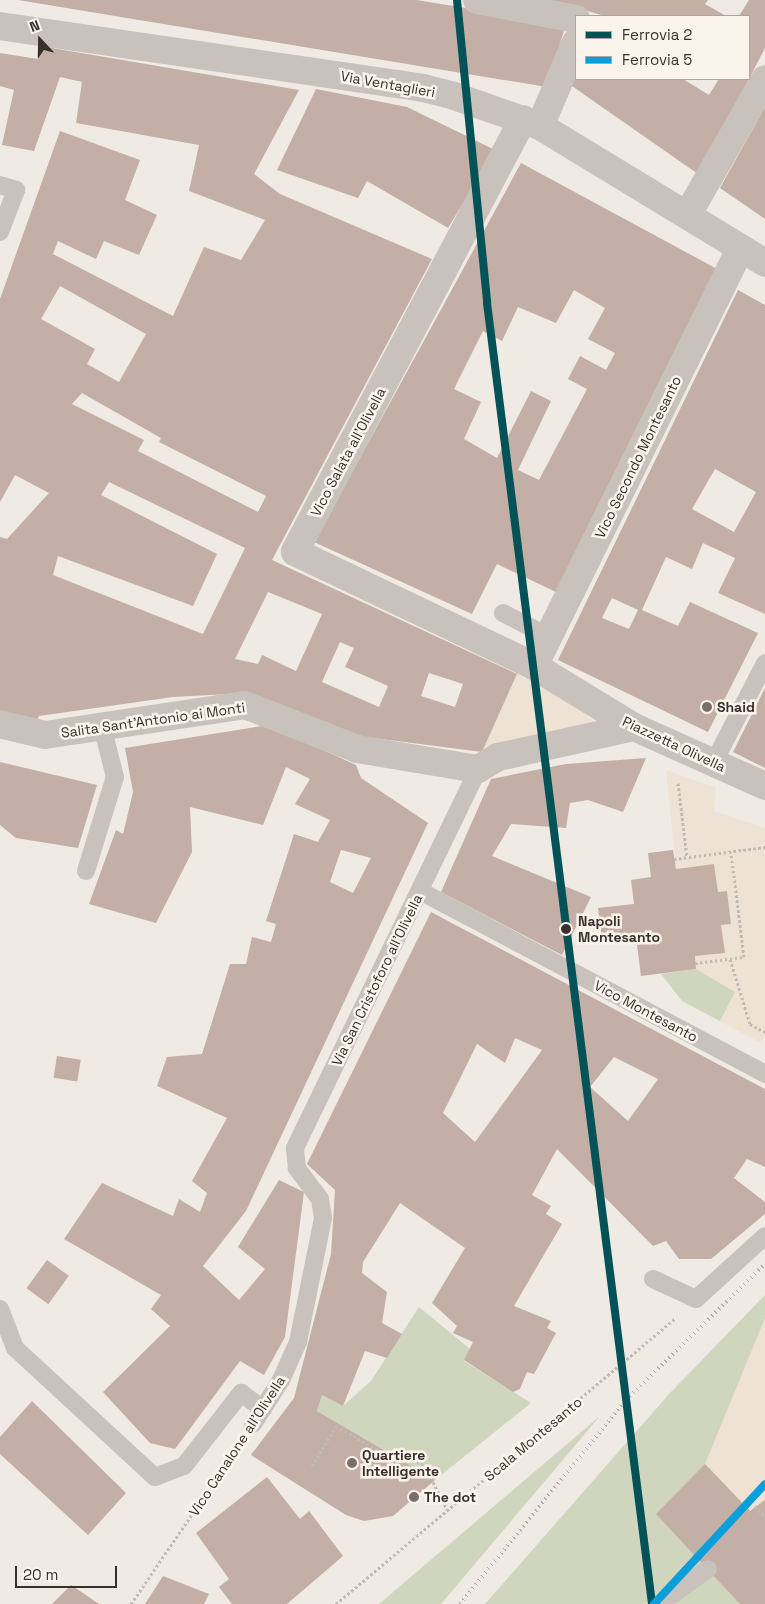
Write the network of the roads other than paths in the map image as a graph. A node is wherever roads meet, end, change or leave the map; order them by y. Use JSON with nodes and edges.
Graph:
{"nodes":[{"id":1,"x":477,"y":0,"type":"edge"},
{"id":2,"x":575,"y":19,"type":"edge"},
{"id":3,"x":0,"y":26,"type":"edge"},
{"id":4,"x":575,"y":44,"type":"edge"},
{"id":5,"x":765,"y":79,"type":"edge"},
{"id":6,"x":532,"y":123,"type":"junction"},
{"id":7,"x":0,"y":185,"type":"edge"},
{"id":8,"x":688,"y":214,"type":"junction"},
{"id":9,"x":0,"y":232,"type":"edge"},
{"id":10,"x":741,"y":248,"type":"junction"},
{"id":11,"x":765,"y":264,"type":"edge"},
{"id":12,"x":503,"y":613,"type":"dead end"},
{"id":13,"x":548,"y":637,"type":"junction"},
{"id":14,"x":765,"y":663,"type":"edge"},
{"id":15,"x":534,"y":666,"type":"junction"},
{"id":16,"x":0,"y":724,"type":"edge"},
{"id":17,"x":102,"y":726,"type":"junction"},
{"id":18,"x":634,"y":727,"type":"junction"},
{"id":19,"x":714,"y":762,"type":"junction"},
{"id":20,"x":478,"y":769,"type":"junction"},
{"id":21,"x":765,"y":786,"type":"edge"},
{"id":22,"x":86,"y":871,"type":"dead end"},
{"id":23,"x":420,"y":891,"type":"junction"},
{"id":24,"x":765,"y":1074,"type":"edge"},
{"id":25,"x":313,"y":1189,"type":"joint"},
{"id":26,"x":765,"y":1236,"type":"edge"},
{"id":27,"x":653,"y":1279,"type":"dead end"},
{"id":28,"x":0,"y":1309,"type":"edge"},
{"id":29,"x":263,"y":1409,"type":"junction"},
{"id":30,"x":253,"y":1424,"type":"road end"},
{"id":31,"x":708,"y":1569,"type":"dead end"},
{"id":32,"x":659,"y":1604,"type":"edge"}],
"edges":[{"from":1,"to":2,"type":"street"},
{"from":3,"to":6,"type":"street","name":"Via Ventaglieri"},
{"from":4,"to":6,"type":"street"},
{"from":5,"to":8,"type":"street"},
{"from":6,"to":8,"type":"street","name":"Via Ventaglieri"},
{"from":6,"to":15,"type":"street","name":"Vico Salata all'Olivella"},
{"from":7,"to":9,"type":"lane"},
{"from":8,"to":10,"type":"street","name":"Via Ventaglieri"},
{"from":10,"to":11,"type":"street","name":"Via Ventaglieri"},
{"from":10,"to":13,"type":"street","name":"Vico Secondo Montesanto"},
{"from":12,"to":13,"type":"lane"},
{"from":13,"to":15,"type":"street","name":"Vico Secondo Montesanto"},
{"from":14,"to":19,"type":"lane"},
{"from":15,"to":18,"type":"street","name":"Piazzetta Olivella"},
{"from":16,"to":17,"type":"street","name":"Salita Sant'Antonio ai Monti"},
{"from":17,"to":20,"type":"street","name":"Salita Sant'Antonio ai Monti"},
{"from":17,"to":22,"type":"lane"},
{"from":18,"to":19,"type":"street","name":"Piazzetta Olivella"},
{"from":18,"to":20,"type":"street"},
{"from":19,"to":21,"type":"street","name":"Piazzetta Olivella"},
{"from":20,"to":23,"type":"lane","name":"Via San Cristoforo all'Olivella"},
{"from":23,"to":24,"type":"lane","name":"Vico Montesanto"},
{"from":23,"to":25,"type":"lane","name":"Via San Cristoforo all'Olivella"},
{"from":25,"to":29,"type":"lane","name":"Vico Canalone all'Olivella"},
{"from":26,"to":27,"type":"lane"},
{"from":28,"to":29,"type":"lane"},
{"from":29,"to":30,"type":"lane","name":"Vico Canalone all'Olivella"},
{"from":31,"to":32,"type":"lane"}]}
